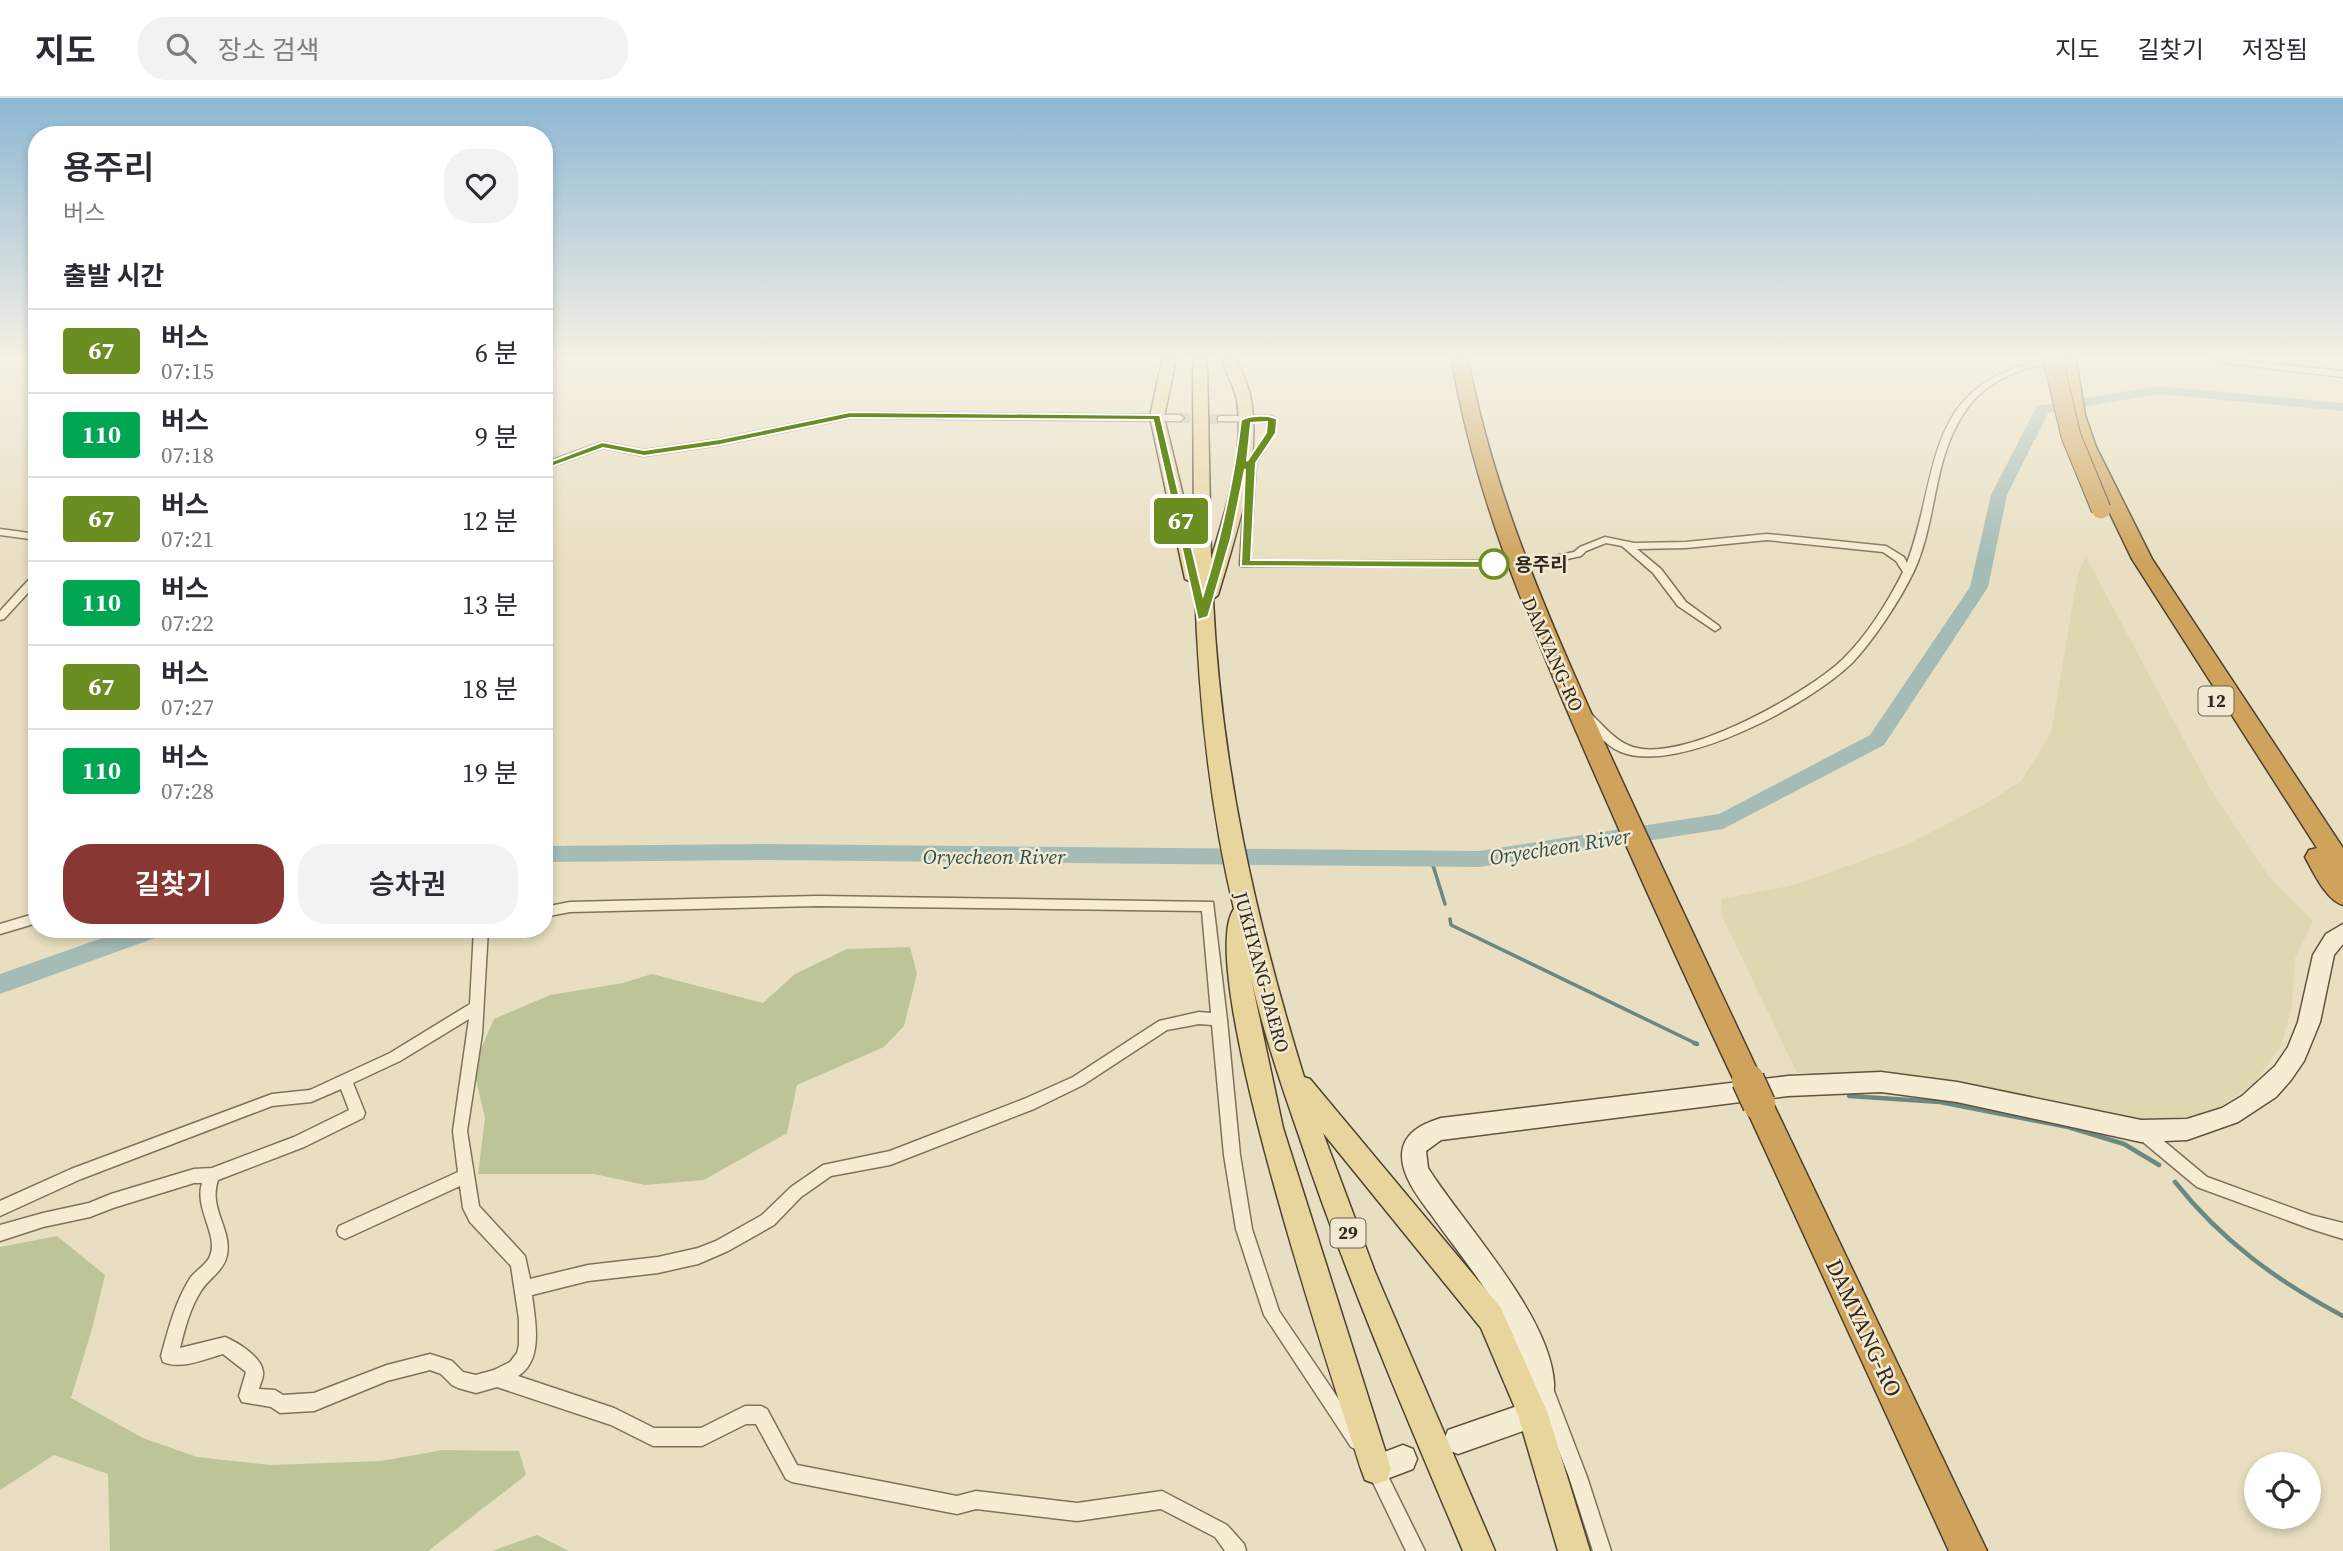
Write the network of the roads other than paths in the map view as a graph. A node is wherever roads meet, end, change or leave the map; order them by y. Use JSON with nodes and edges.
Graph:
{"nodes":[{"id":1,"x":788,"y":428,"type":"edge"},
{"id":2,"x":1159,"y":428,"type":"edge"},
{"id":3,"x":1201,"y":428,"type":"edge"},
{"id":4,"x":1245,"y":428,"type":"edge"},
{"id":5,"x":1273,"y":428,"type":"edge"},
{"id":6,"x":1473,"y":428,"type":"edge"},
{"id":7,"x":1949,"y":428,"type":"edge"},
{"id":8,"x":2067,"y":428,"type":"edge"},
{"id":9,"x":2081,"y":428,"type":"edge"},
{"id":10,"x":553,"y":463,"type":"edge"},
{"id":11,"x":2108,"y":509,"type":"junction"},
{"id":12,"x":0,"y":532,"type":"edge"},
{"id":13,"x":28,"y":536,"type":"edge"},
{"id":14,"x":1625,"y":545,"type":"junction"},
{"id":15,"x":1494,"y":564,"type":"tunnel mouth"},
{"id":16,"x":1531,"y":564,"type":"tunnel mouth"},
{"id":17,"x":1908,"y":571,"type":"junction"},
{"id":18,"x":28,"y":587,"type":"edge"},
{"id":19,"x":0,"y":617,"type":"edge"},
{"id":20,"x":1203,"y":617,"type":"junction"},
{"id":21,"x":1715,"y":628,"type":"dead end"},
{"id":22,"x":1577,"y":708,"type":"junction"},
{"id":23,"x":2342,"y":884,"type":"edge"},
{"id":24,"x":1243,"y":907,"type":"junction"},
{"id":25,"x":553,"y":910,"type":"edge"},
{"id":26,"x":28,"y":921,"type":"edge"},
{"id":27,"x":0,"y":929,"type":"edge"},
{"id":28,"x":2343,"y":932,"type":"edge"},
{"id":29,"x":480,"y":938,"type":"edge"},
{"id":30,"x":475,"y":1008,"type":"junction"},
{"id":31,"x":1220,"y":1020,"type":"junction"},
{"id":32,"x":1290,"y":1073,"type":"junction"},
{"id":33,"x":345,"y":1081,"type":"junction"},
{"id":34,"x":2141,"y":1131,"type":"junction"},
{"id":35,"x":212,"y":1175,"type":"junction"},
{"id":36,"x":467,"y":1175,"type":"junction"},
{"id":37,"x":0,"y":1209,"type":"edge"},
{"id":38,"x":345,"y":1231,"type":"dead end"},
{"id":39,"x":2343,"y":1231,"type":"edge"},
{"id":40,"x":0,"y":1233,"type":"edge"},
{"id":41,"x":523,"y":1289,"type":"junction"},
{"id":42,"x":498,"y":1378,"type":"junction"},
{"id":43,"x":1541,"y":1381,"type":"junction"},
{"id":44,"x":1533,"y":1414,"type":"junction"},
{"id":45,"x":1458,"y":1440,"type":"dead end"},
{"id":46,"x":1403,"y":1459,"type":"dead end"},
{"id":47,"x":1376,"y":1469,"type":"junction"},
{"id":48,"x":1237,"y":1551,"type":"edge"},
{"id":49,"x":1416,"y":1551,"type":"edge"},
{"id":50,"x":1479,"y":1551,"type":"edge"},
{"id":51,"x":1574,"y":1551,"type":"edge"},
{"id":52,"x":1602,"y":1551,"type":"edge"},
{"id":53,"x":1968,"y":1551,"type":"edge"}],
"edges":[{"from":1,"to":10,"type":"street"},
{"from":2,"to":20,"type":"main road"},
{"from":3,"to":20,"type":"main road","name":"JUKHYANG-DAERO","number":"29"},
{"from":4,"to":20,"type":"main road"},
{"from":5,"to":15,"type":"street"},
{"from":6,"to":22,"type":"highway","name":"DAMYANG-RO"},
{"from":7,"to":17,"type":"street"},
{"from":8,"to":11,"type":"highway","number":"12","bridge":true},
{"from":9,"to":11,"type":"highway","number":"12"},
{"from":11,"to":23,"type":"highway","number":"12"},
{"from":12,"to":13,"type":"street"},
{"from":14,"to":16,"type":"street"},
{"from":14,"to":17,"type":"street"},
{"from":14,"to":21,"type":"street"},
{"from":17,"to":22,"type":"street"},
{"from":18,"to":19,"type":"street"},
{"from":20,"to":24,"type":"main road","name":"JUKHYANG-DAERO","number":"29"},
{"from":22,"to":53,"type":"highway","name":"DAMYANG-RO"},
{"from":24,"to":32,"type":"main road","name":"JUKHYANG-DAERO","number":"29"},
{"from":24,"to":47,"type":"main road"},
{"from":25,"to":31,"type":"street"},
{"from":26,"to":27,"type":"street"},
{"from":28,"to":34,"type":"street"},
{"from":29,"to":30,"type":"street"},
{"from":30,"to":33,"type":"street"},
{"from":30,"to":36,"type":"street"},
{"from":31,"to":41,"type":"street"},
{"from":31,"to":47,"type":"street"},
{"from":32,"to":44,"type":"main road"},
{"from":32,"to":50,"type":"main road","name":"JUKHYANG-DAERO","number":"29"},
{"from":33,"to":35,"type":"street"},
{"from":33,"to":37,"type":"street"},
{"from":34,"to":39,"type":"street"},
{"from":34,"to":43,"type":"street"},
{"from":35,"to":40,"type":"street"},
{"from":35,"to":42,"type":"street"},
{"from":36,"to":38,"type":"street"},
{"from":36,"to":41,"type":"street"},
{"from":41,"to":42,"type":"street"},
{"from":42,"to":48,"type":"street"},
{"from":43,"to":44,"type":"street"},
{"from":43,"to":52,"type":"street"},
{"from":44,"to":45,"type":"street"},
{"from":44,"to":51,"type":"main road"},
{"from":46,"to":47,"type":"street"},
{"from":47,"to":49,"type":"street"}]}
